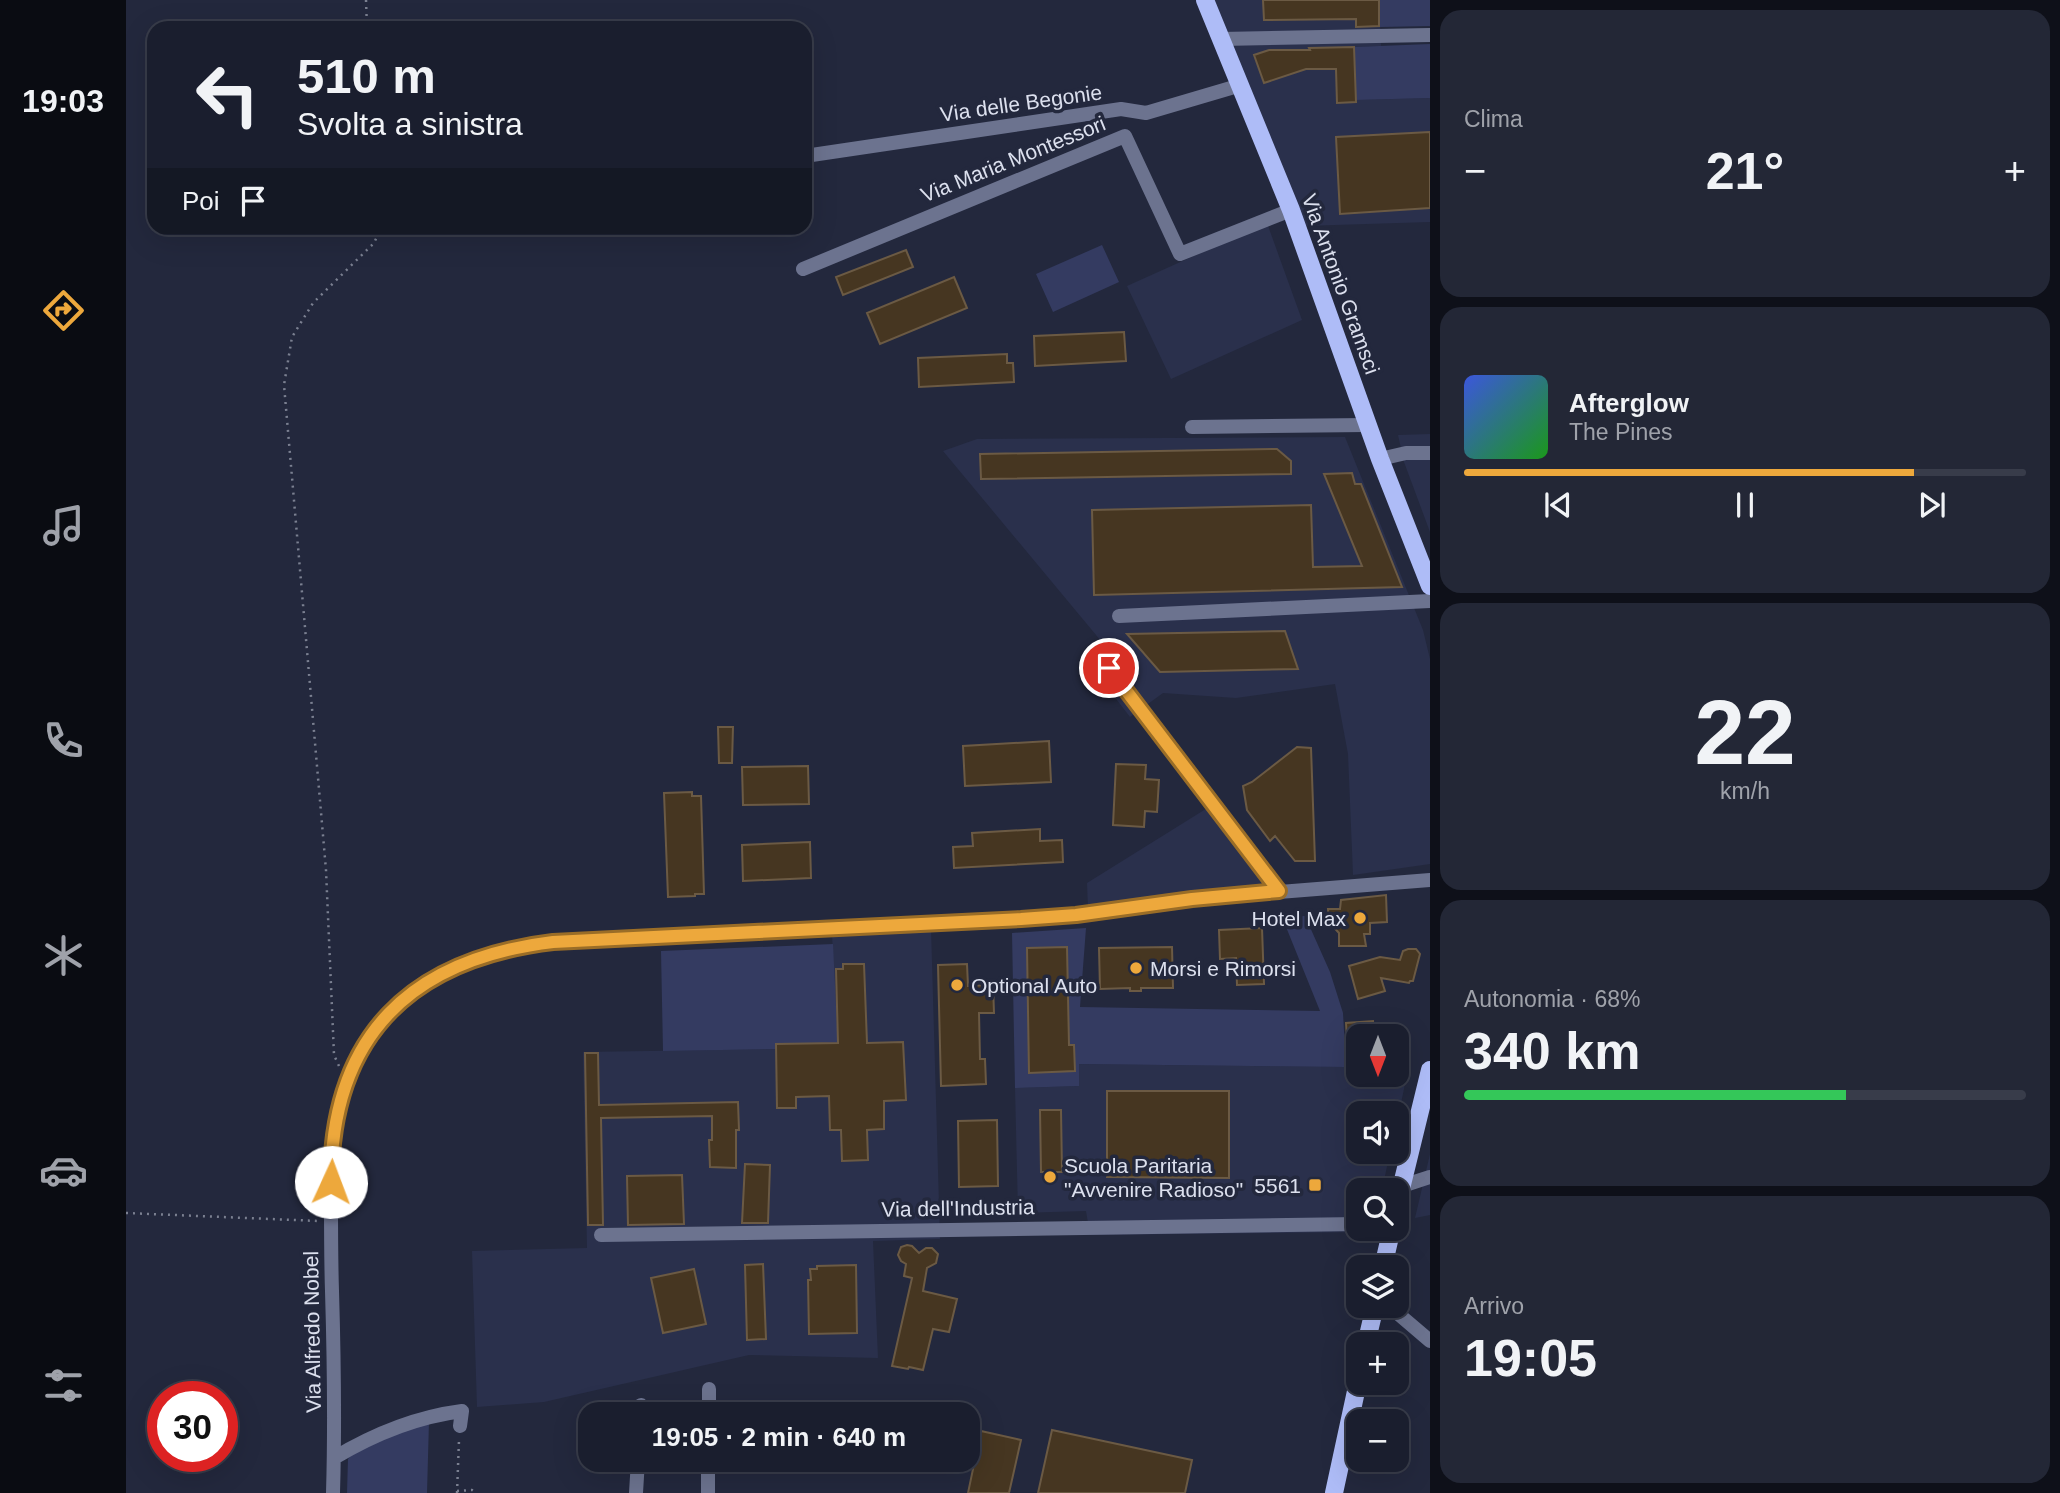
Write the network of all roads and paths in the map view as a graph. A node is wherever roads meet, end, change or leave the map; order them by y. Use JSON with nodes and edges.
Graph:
{"nodes":[{"id":1,"x":366,"y":0,"type":"edge"},
{"id":2,"x":1205,"y":0,"type":"edge"},
{"id":3,"x":367,"y":21,"type":"edge"},
{"id":4,"x":1430,"y":35,"type":"edge"},
{"id":5,"x":1221,"y":39,"type":"junction"},
{"id":6,"x":1241,"y":85,"type":"junction"},
{"id":7,"x":812,"y":155,"type":"edge"},
{"id":8,"x":1291,"y":210,"type":"junction"},
{"id":9,"x":378,"y":235,"type":"edge"},
{"id":10,"x":803,"y":269,"type":"dead end"},
{"id":11,"x":1367,"y":425,"type":"junction"},
{"id":12,"x":1192,"y":427,"type":"dead end"},
{"id":13,"x":1430,"y":455,"type":"edge"},
{"id":14,"x":1380,"y":459,"type":"junction"},
{"id":15,"x":1430,"y":586,"type":"edge"},
{"id":16,"x":1430,"y":601,"type":"edge"},
{"id":17,"x":1119,"y":616,"type":"dead end"},
{"id":18,"x":1109,"y":668,"type":"dead end"},
{"id":19,"x":1430,"y":875,"type":"edge"},
{"id":20,"x":1430,"y":880,"type":"edge"},
{"id":21,"x":1415,"y":881,"type":"junction"},
{"id":22,"x":1279,"y":891,"type":"junction"},
{"id":23,"x":1429,"y":1076,"type":"edge"},
{"id":24,"x":343,"y":1094,"type":"junction"},
{"id":25,"x":1430,"y":1177,"type":"edge"},
{"id":26,"x":1404,"y":1178,"type":"edge"},
{"id":27,"x":1409,"y":1184,"type":"edge"},
{"id":28,"x":126,"y":1213,"type":"edge"},
{"id":29,"x":331,"y":1222,"type":"junction"},
{"id":30,"x":1346,"y":1224,"type":"edge"},
{"id":31,"x":601,"y":1235,"type":"dead end"},
{"id":32,"x":1402,"y":1318,"type":"edge"},
{"id":33,"x":1430,"y":1341,"type":"edge"},
{"id":34,"x":709,"y":1389,"type":"dead end"},
{"id":35,"x":1355,"y":1395,"type":"edge"},
{"id":36,"x":709,"y":1402,"type":"edge"},
{"id":37,"x":460,"y":1426,"type":"joint"},
{"id":38,"x":334,"y":1458,"type":"junction"},
{"id":39,"x":637,"y":1472,"type":"edge"},
{"id":40,"x":708,"y":1472,"type":"edge"},
{"id":41,"x":457,"y":1492,"type":"edge"},
{"id":42,"x":332,"y":1493,"type":"edge"},
{"id":43,"x":477,"y":1493,"type":"edge"},
{"id":44,"x":636,"y":1493,"type":"edge"},
{"id":45,"x":708,"y":1493,"type":"edge"},
{"id":46,"x":1334,"y":1493,"type":"edge"}],
"edges":[{"from":1,"to":3,"type":"path"},
{"from":2,"to":5,"type":"main road","name":"Via Antonio Gramsci"},
{"from":4,"to":5,"type":"street"},
{"from":5,"to":6,"type":"main road","name":"Via Antonio Gramsci"},
{"from":6,"to":7,"type":"street","name":"Via delle Begonie"},
{"from":6,"to":8,"type":"main road","name":"Via Antonio Gramsci"},
{"from":8,"to":10,"type":"street","name":"Via Maria Montessori"},
{"from":8,"to":11,"type":"main road","name":"Via Antonio Gramsci"},
{"from":9,"to":24,"type":"path"},
{"from":11,"to":12,"type":"street"},
{"from":11,"to":14,"type":"main road","name":"Via Antonio Gramsci"},
{"from":13,"to":14,"type":"street"},
{"from":14,"to":15,"type":"main road","name":"Via Antonio Gramsci"},
{"from":16,"to":17,"type":"street"},
{"from":18,"to":22,"type":"street"},
{"from":19,"to":21,"type":"street","name":"Via Alfredo Nobel"},
{"from":20,"to":21,"type":"street","name":"Via Alfredo Nobel"},
{"from":21,"to":22,"type":"street","name":"Via Alfredo Nobel"},
{"from":22,"to":24,"type":"street","name":"Via Alfredo Nobel"},
{"from":23,"to":26,"type":"main road"},
{"from":24,"to":29,"type":"street","name":"Via Alfredo Nobel"},
{"from":25,"to":27,"type":"street"},
{"from":28,"to":29,"type":"path"},
{"from":29,"to":38,"type":"street","name":"Via Alfredo Nobel"},
{"from":30,"to":31,"type":"street","name":"Via dell'Industria"},
{"from":32,"to":33,"type":"street"},
{"from":34,"to":36,"type":"street"},
{"from":35,"to":46,"type":"main road"},
{"from":37,"to":38,"type":"street"},
{"from":37,"to":41,"type":"path"},
{"from":38,"to":42,"type":"street","name":"Via Alfredo Nobel"},
{"from":39,"to":44,"type":"street"},
{"from":40,"to":45,"type":"street"},
{"from":41,"to":43,"type":"path"}]}
